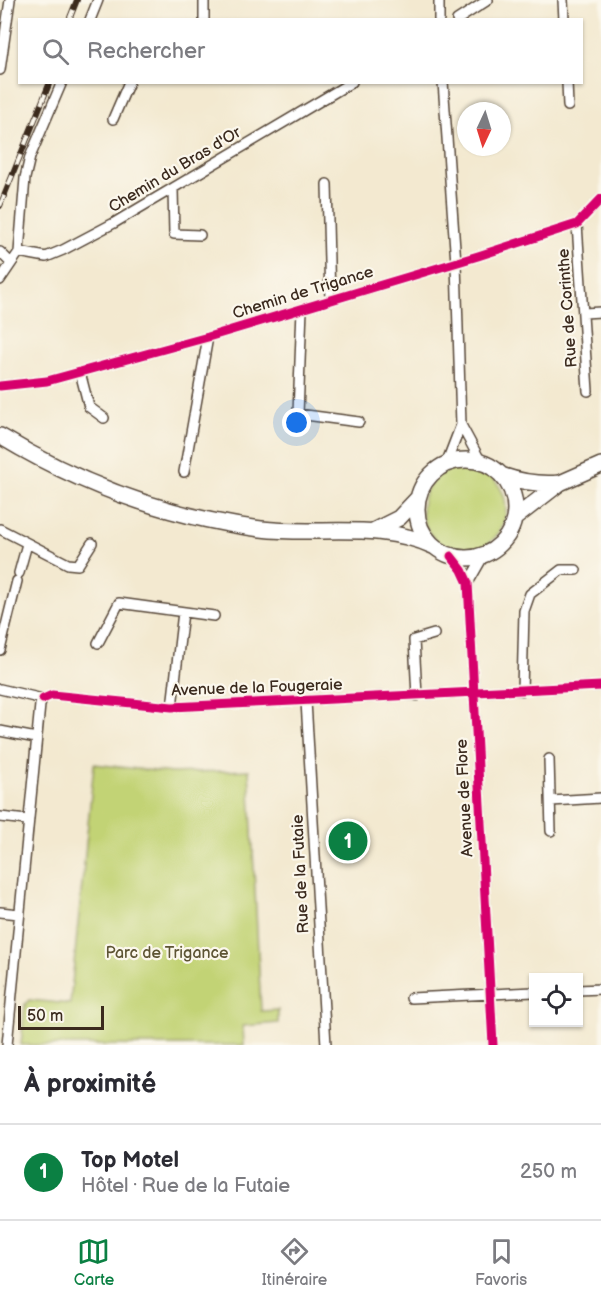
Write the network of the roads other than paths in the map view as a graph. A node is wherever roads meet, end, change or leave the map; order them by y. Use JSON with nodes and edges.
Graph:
{"nodes":[{"id":1,"x":10,"y":0,"type":"edge"},
{"id":2,"x":98,"y":0,"type":"edge"},
{"id":3,"x":204,"y":0,"type":"edge"},
{"id":4,"x":439,"y":0,"type":"edge"},
{"id":5,"x":488,"y":0,"type":"edge"},
{"id":6,"x":563,"y":0,"type":"edge"},
{"id":7,"x":571,"y":0,"type":"edge"},
{"id":8,"x":91,"y":18,"type":"edge"},
{"id":9,"x":204,"y":18,"type":"edge"},
{"id":10,"x":439,"y":18,"type":"edge"},
{"id":11,"x":460,"y":18,"type":"edge"},
{"id":12,"x":564,"y":18,"type":"edge"},
{"id":13,"x":0,"y":70,"type":"edge"},
{"id":14,"x":61,"y":84,"type":"edge"},
{"id":15,"x":128,"y":84,"type":"edge"},
{"id":16,"x":349,"y":84,"type":"edge"},
{"id":17,"x":443,"y":84,"type":"edge"},
{"id":18,"x":567,"y":84,"type":"edge"},
{"id":19,"x":568,"y":106,"type":"dead end"},
{"id":20,"x":113,"y":119,"type":"dead end"},
{"id":21,"x":327,"y":184,"type":"dead end"},
{"id":22,"x":173,"y":189,"type":"junction"},
{"id":23,"x":601,"y":199,"type":"edge"},
{"id":24,"x":578,"y":224,"type":"junction"},
{"id":25,"x":200,"y":236,"type":"dead end"},
{"id":26,"x":0,"y":252,"type":"edge"},
{"id":27,"x":20,"y":252,"type":"junction"},
{"id":28,"x":10,"y":262,"type":"junction"},
{"id":29,"x":456,"y":263,"type":"junction"},
{"id":30,"x":0,"y":280,"type":"edge"},
{"id":31,"x":330,"y":300,"type":"junction"},
{"id":32,"x":302,"y":309,"type":"junction"},
{"id":33,"x":601,"y":312,"type":"edge"},
{"id":34,"x":584,"y":313,"type":"junction"},
{"id":35,"x":208,"y":337,"type":"junction"},
{"id":36,"x":80,"y":372,"type":"junction"},
{"id":37,"x":0,"y":386,"type":"edge"},
{"id":38,"x":588,"y":391,"type":"dead end"},
{"id":39,"x":104,"y":418,"type":"dead end"},
{"id":40,"x":359,"y":422,"type":"dead end"},
{"id":41,"x":461,"y":425,"type":"junction"},
{"id":42,"x":0,"y":436,"type":"edge"},
{"id":43,"x":481,"y":462,"type":"junction"},
{"id":44,"x":446,"y":464,"type":"junction"},
{"id":45,"x":601,"y":465,"type":"edge"},
{"id":46,"x":184,"y":472,"type":"dead end"},
{"id":47,"x":501,"y":475,"type":"junction"},
{"id":48,"x":560,"y":483,"type":"junction"},
{"id":49,"x":417,"y":499,"type":"junction"},
{"id":50,"x":515,"y":518,"type":"junction"},
{"id":51,"x":0,"y":529,"type":"edge"},
{"id":52,"x":373,"y":531,"type":"junction"},
{"id":53,"x":92,"y":543,"type":"dead end"},
{"id":54,"x":27,"y":544,"type":"junction"},
{"id":55,"x":433,"y":546,"type":"junction"},
{"id":56,"x":484,"y":555,"type":"junction"},
{"id":57,"x":451,"y":556,"type":"junction"},
{"id":58,"x":576,"y":570,"type":"dead end"},
{"id":59,"x":468,"y":583,"type":"junction"},
{"id":60,"x":183,"y":612,"type":"junction"},
{"id":61,"x":214,"y":616,"type":"dead end"},
{"id":62,"x":434,"y":634,"type":"dead end"},
{"id":63,"x":98,"y":643,"type":"dead end"},
{"id":64,"x":0,"y":650,"type":"edge"},
{"id":65,"x":601,"y":687,"type":"edge"},
{"id":66,"x":0,"y":689,"type":"edge"},
{"id":67,"x":522,"y":691,"type":"junction"},
{"id":68,"x":474,"y":694,"type":"junction"},
{"id":69,"x":417,"y":696,"type":"junction"},
{"id":70,"x":43,"y":699,"type":"junction"},
{"id":71,"x":306,"y":701,"type":"junction"},
{"id":72,"x":172,"y":707,"type":"junction"},
{"id":73,"x":0,"y":731,"type":"edge"},
{"id":74,"x":36,"y":738,"type":"junction"},
{"id":75,"x":549,"y":759,"type":"dead end"},
{"id":76,"x":601,"y":798,"type":"edge"},
{"id":77,"x":551,"y":801,"type":"junction"},
{"id":78,"x":0,"y":817,"type":"edge"},
{"id":79,"x":27,"y":820,"type":"junction"},
{"id":80,"x":551,"y":831,"type":"dead end"},
{"id":81,"x":0,"y":912,"type":"edge"},
{"id":82,"x":19,"y":914,"type":"junction"},
{"id":83,"x":601,"y":989,"type":"edge"},
{"id":84,"x":583,"y":990,"type":"edge"},
{"id":85,"x":529,"y":992,"type":"edge"},
{"id":86,"x":0,"y":993,"type":"edge"},
{"id":87,"x":12,"y":994,"type":"junction"},
{"id":88,"x":491,"y":994,"type":"junction"},
{"id":89,"x":411,"y":998,"type":"dead end"},
{"id":90,"x":7,"y":1045,"type":"edge"},
{"id":91,"x":326,"y":1045,"type":"edge"},
{"id":92,"x":493,"y":1045,"type":"edge"}],
"edges":[{"from":1,"to":13,"type":"street"},
{"from":2,"to":8,"type":"street"},
{"from":3,"to":9,"type":"street"},
{"from":4,"to":10,"type":"street"},
{"from":5,"to":11,"type":"street"},
{"from":6,"to":7,"type":"street"},
{"from":6,"to":12,"type":"street"},
{"from":14,"to":27,"type":"street"},
{"from":15,"to":20,"type":"street"},
{"from":16,"to":22,"type":"street","name":"Chemin du Bras d'Or"},
{"from":17,"to":29,"type":"street"},
{"from":18,"to":19,"type":"street"},
{"from":21,"to":31,"type":"street"},
{"from":22,"to":25,"type":"street"},
{"from":22,"to":27,"type":"street","name":"Chemin du Bras d'Or"},
{"from":23,"to":24,"type":"street","name":"Chemin de Trigance"},
{"from":24,"to":29,"type":"street","name":"Chemin de Trigance"},
{"from":24,"to":34,"type":"street","name":"Rue de Corinthe"},
{"from":26,"to":28,"type":"street"},
{"from":27,"to":28,"type":"street"},
{"from":28,"to":30,"type":"street"},
{"from":29,"to":31,"type":"street","name":"Chemin de Trigance"},
{"from":29,"to":41,"type":"street"},
{"from":31,"to":32,"type":"street","name":"Chemin de Trigance"},
{"from":32,"to":35,"type":"street","name":"Chemin de Trigance"},
{"from":32,"to":40,"type":"street"},
{"from":33,"to":34,"type":"street"},
{"from":34,"to":38,"type":"street","name":"Rue de Corinthe"},
{"from":35,"to":36,"type":"street","name":"Chemin de Trigance"},
{"from":35,"to":46,"type":"street"},
{"from":36,"to":37,"type":"street","name":"Chemin de Trigance"},
{"from":36,"to":39,"type":"street"},
{"from":41,"to":43,"type":"street"},
{"from":41,"to":44,"type":"street"},
{"from":42,"to":52,"type":"main road"},
{"from":43,"to":44,"type":"main road"},
{"from":43,"to":47,"type":"main road"},
{"from":44,"to":49,"type":"main road"},
{"from":45,"to":48,"type":"main road"},
{"from":47,"to":48,"type":"main road"},
{"from":47,"to":50,"type":"main road"},
{"from":48,"to":50,"type":"main road"},
{"from":49,"to":52,"type":"main road"},
{"from":49,"to":55,"type":"main road"},
{"from":50,"to":56,"type":"main road"},
{"from":51,"to":54,"type":"street"},
{"from":52,"to":55,"type":"main road"},
{"from":53,"to":54,"type":"street"},
{"from":54,"to":64,"type":"street"},
{"from":55,"to":57,"type":"main road"},
{"from":56,"to":57,"type":"main road"},
{"from":56,"to":59,"type":"street"},
{"from":57,"to":59,"type":"street","name":"Avenue de Flore"},
{"from":58,"to":67,"type":"street"},
{"from":59,"to":68,"type":"street","name":"Avenue de Flore"},
{"from":60,"to":61,"type":"street"},
{"from":60,"to":63,"type":"street"},
{"from":60,"to":72,"type":"street"},
{"from":62,"to":69,"type":"street"},
{"from":65,"to":67,"type":"street","name":"Avenue de la Fougeraie"},
{"from":66,"to":70,"type":"street","name":"Avenue de la Fougeraie"},
{"from":67,"to":68,"type":"street","name":"Avenue de la Fougeraie"},
{"from":68,"to":69,"type":"street","name":"Avenue de la Fougeraie"},
{"from":68,"to":88,"type":"street","name":"Avenue de Flore"},
{"from":69,"to":71,"type":"street","name":"Avenue de la Fougeraie"},
{"from":70,"to":72,"type":"street","name":"Avenue de la Fougeraie"},
{"from":70,"to":74,"type":"street"},
{"from":71,"to":72,"type":"street","name":"Avenue de la Fougeraie"},
{"from":71,"to":91,"type":"street","name":"Rue de la Futaie"},
{"from":73,"to":74,"type":"street"},
{"from":74,"to":79,"type":"street"},
{"from":75,"to":77,"type":"street"},
{"from":76,"to":77,"type":"street"},
{"from":77,"to":80,"type":"street"},
{"from":78,"to":79,"type":"street"},
{"from":79,"to":82,"type":"street"},
{"from":81,"to":82,"type":"street"},
{"from":82,"to":87,"type":"street"},
{"from":83,"to":84,"type":"street"},
{"from":85,"to":88,"type":"street"},
{"from":86,"to":87,"type":"street"},
{"from":87,"to":90,"type":"street"},
{"from":88,"to":89,"type":"street"},
{"from":88,"to":92,"type":"street","name":"Avenue de Flore"}]}
